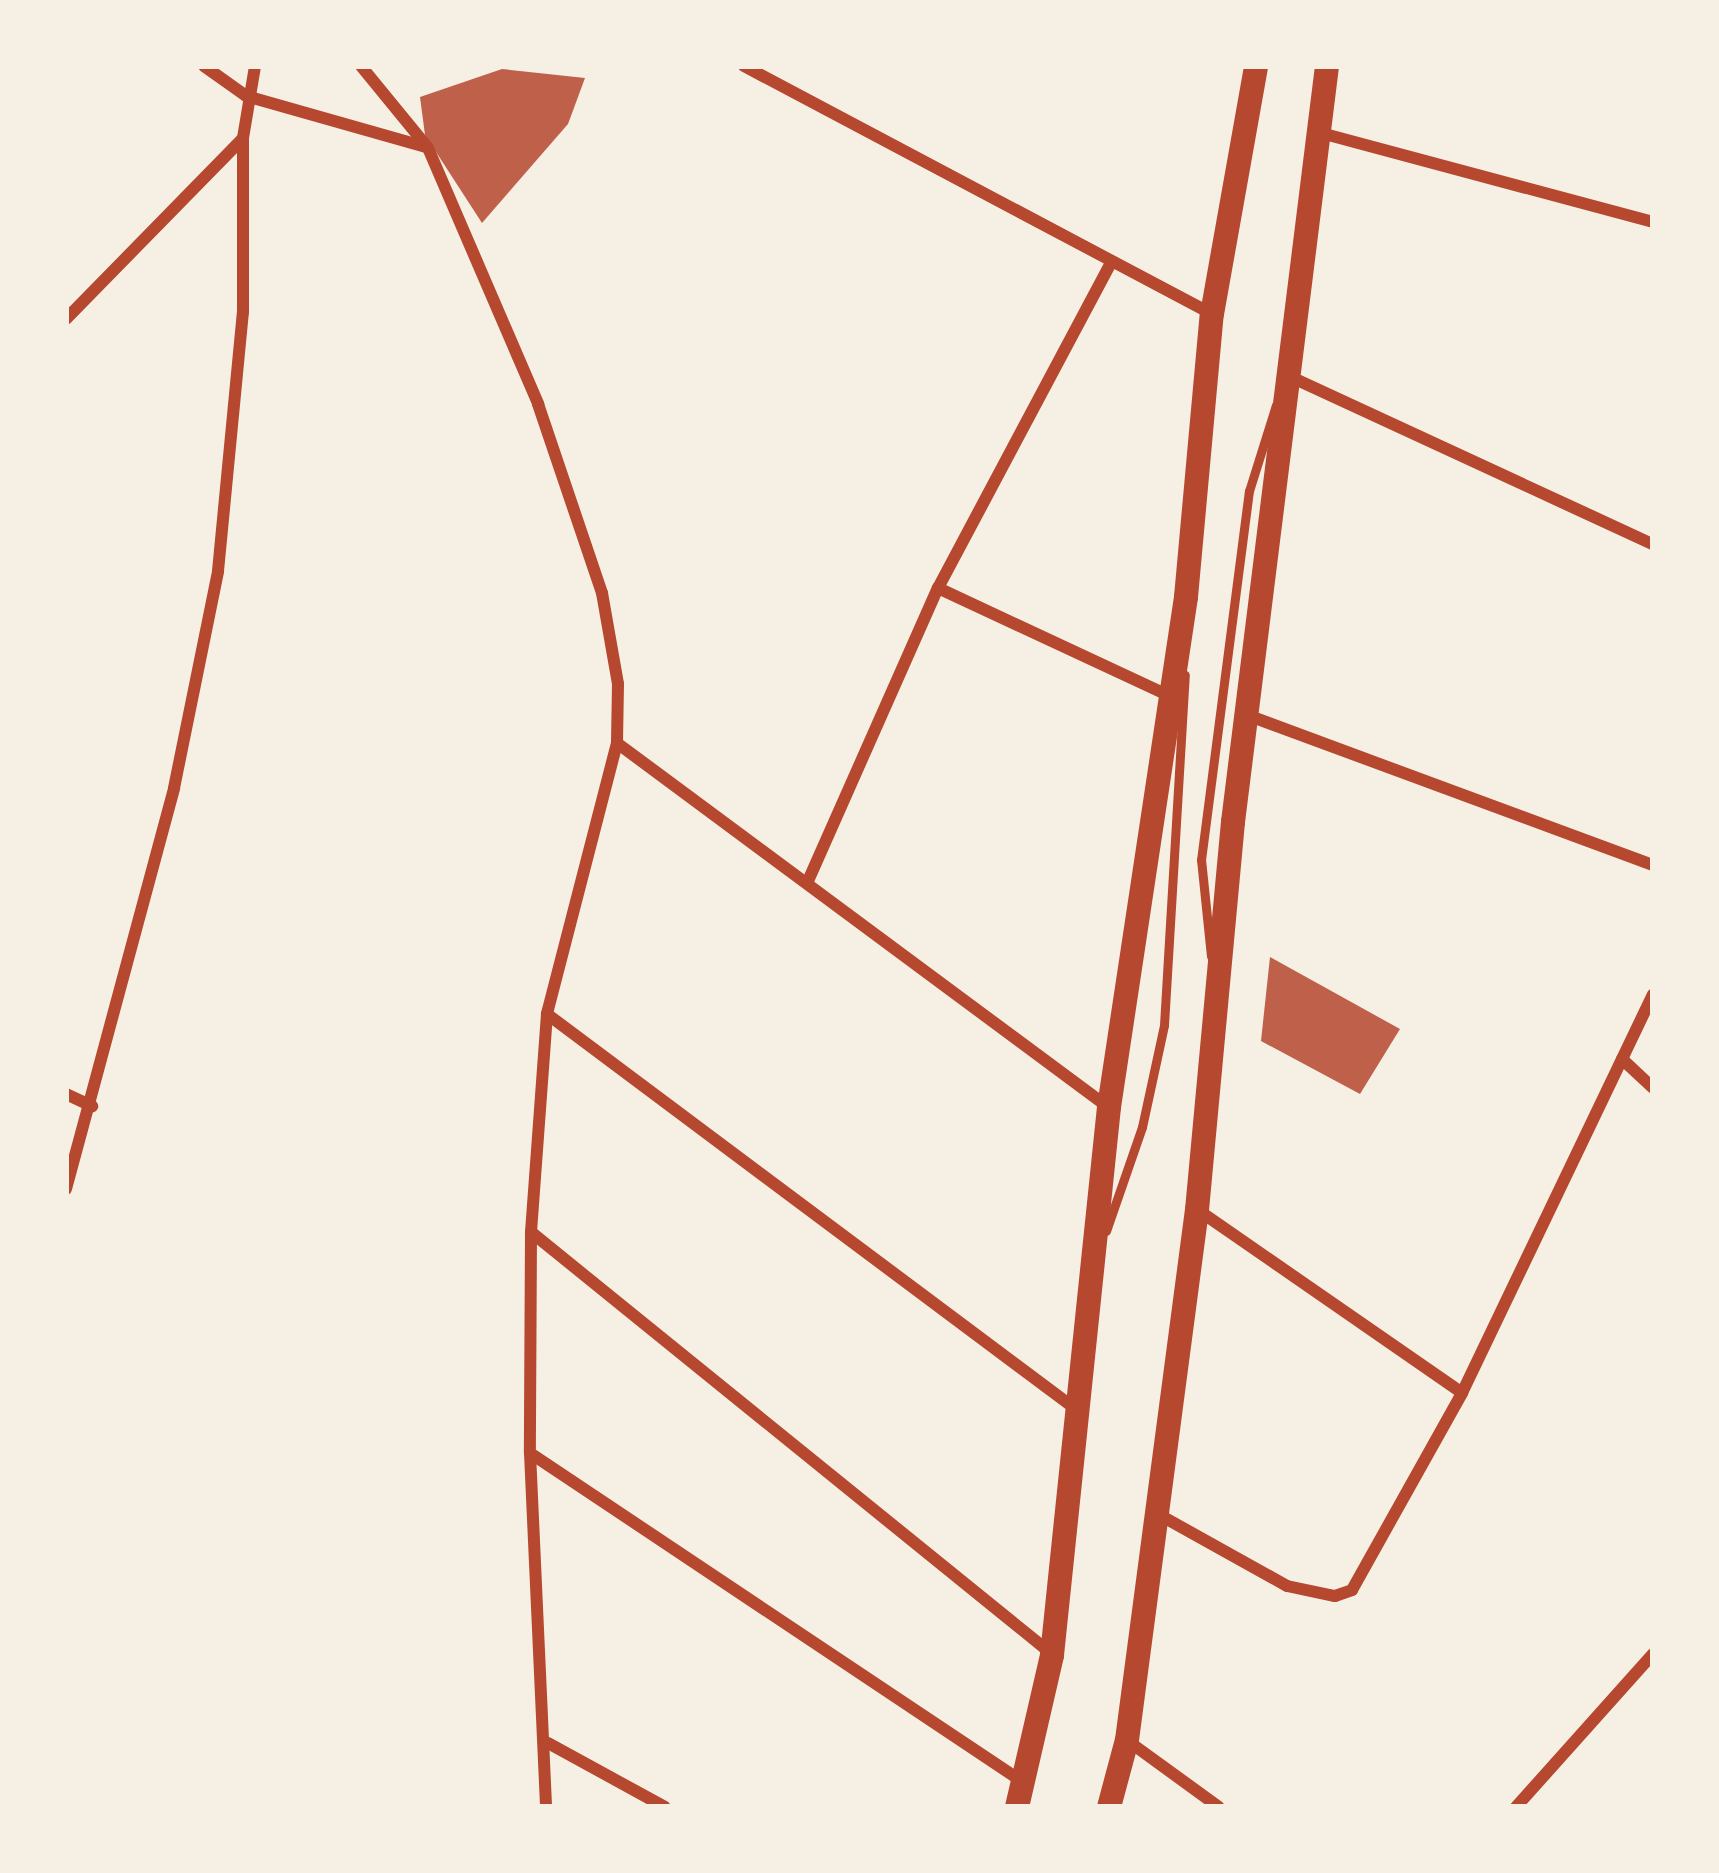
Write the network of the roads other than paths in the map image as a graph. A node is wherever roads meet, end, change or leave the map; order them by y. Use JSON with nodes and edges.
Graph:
{"nodes":[{"id":1,"x":204,"y":66,"type":"edge"},
{"id":2,"x":255,"y":66,"type":"edge"},
{"id":3,"x":362,"y":66,"type":"edge"},
{"id":4,"x":744,"y":66,"type":"edge"},
{"id":5,"x":1327,"y":66,"type":"edge"},
{"id":6,"x":1255,"y":76,"type":"edge"},
{"id":7,"x":246,"y":96,"type":"junction"},
{"id":8,"x":1321,"y":133,"type":"junction"},
{"id":9,"x":243,"y":138,"type":"junction"},
{"id":10,"x":428,"y":148,"type":"junction"},
{"id":11,"x":1653,"y":222,"type":"edge"},
{"id":12,"x":1112,"y":261,"type":"junction"},
{"id":13,"x":1212,"y":314,"type":"junction"},
{"id":14,"x":66,"y":319,"type":"edge"},
{"id":15,"x":1293,"y":378,"type":"junction"},
{"id":16,"x":1653,"y":544,"type":"edge"},
{"id":17,"x":938,"y":587,"type":"junction"},
{"id":18,"x":1186,"y":598,"type":"junction"},
{"id":19,"x":1167,"y":695,"type":"junction"},
{"id":20,"x":1246,"y":714,"type":"junction"},
{"id":21,"x":617,"y":743,"type":"junction"},
{"id":22,"x":1653,"y":865,"type":"edge"},
{"id":23,"x":808,"y":881,"type":"junction"},
{"id":24,"x":1653,"y":994,"type":"edge"},
{"id":25,"x":1215,"y":997,"type":"junction"},
{"id":26,"x":547,"y":1014,"type":"junction"},
{"id":27,"x":1622,"y":1059,"type":"junction"},
{"id":28,"x":1653,"y":1088,"type":"edge"},
{"id":29,"x":66,"y":1094,"type":"edge"},
{"id":30,"x":92,"y":1106,"type":"junction"},
{"id":31,"x":1109,"y":1108,"type":"junction"},
{"id":32,"x":66,"y":1189,"type":"edge"},
{"id":33,"x":1197,"y":1210,"type":"junction"},
{"id":34,"x":531,"y":1232,"type":"junction"},
{"id":35,"x":1089,"y":1281,"type":"junction"},
{"id":36,"x":1462,"y":1393,"type":"junction"},
{"id":37,"x":1073,"y":1407,"type":"junction"},
{"id":38,"x":530,"y":1453,"type":"junction"},
{"id":39,"x":1155,"y":1512,"type":"junction"},
{"id":40,"x":1052,"y":1654,"type":"junction"},
{"id":41,"x":1653,"y":1654,"type":"edge"},
{"id":42,"x":1127,"y":1740,"type":"junction"},
{"id":43,"x":548,"y":1743,"type":"junction"},
{"id":44,"x":1022,"y":1796,"type":"edge"},
{"id":45,"x":546,"y":1807,"type":"edge"},
{"id":46,"x":665,"y":1807,"type":"edge"},
{"id":47,"x":1109,"y":1807,"type":"edge"},
{"id":48,"x":1219,"y":1807,"type":"edge"},
{"id":49,"x":1516,"y":1807,"type":"edge"}],
"edges":[{"from":1,"to":7,"type":"street"},
{"from":2,"to":7,"type":"street"},
{"from":3,"to":10,"type":"street"},
{"from":4,"to":12,"type":"street"},
{"from":5,"to":8,"type":"main road"},
{"from":6,"to":13,"type":"main road"},
{"from":7,"to":9,"type":"street"},
{"from":7,"to":10,"type":"street"},
{"from":8,"to":11,"type":"street"},
{"from":8,"to":15,"type":"main road"},
{"from":9,"to":14,"type":"street"},
{"from":9,"to":30,"type":"street"},
{"from":10,"to":21,"type":"street"},
{"from":12,"to":13,"type":"street"},
{"from":12,"to":17,"type":"street"},
{"from":13,"to":18,"type":"main road"},
{"from":15,"to":16,"type":"street"},
{"from":15,"to":20,"type":"main road"},
{"from":15,"to":25,"type":"lane"},
{"from":17,"to":19,"type":"street"},
{"from":17,"to":23,"type":"street"},
{"from":18,"to":19,"type":"main road"},
{"from":18,"to":35,"type":"lane"},
{"from":19,"to":31,"type":"main road"},
{"from":20,"to":22,"type":"street"},
{"from":20,"to":25,"type":"main road"},
{"from":21,"to":23,"type":"street"},
{"from":21,"to":26,"type":"street"},
{"from":23,"to":31,"type":"street"},
{"from":24,"to":27,"type":"street"},
{"from":25,"to":33,"type":"main road"},
{"from":26,"to":34,"type":"street"},
{"from":26,"to":37,"type":"street"},
{"from":27,"to":28,"type":"street"},
{"from":27,"to":36,"type":"street"},
{"from":29,"to":30,"type":"street"},
{"from":30,"to":32,"type":"street"},
{"from":31,"to":35,"type":"main road"},
{"from":33,"to":36,"type":"street"},
{"from":33,"to":39,"type":"main road"},
{"from":34,"to":38,"type":"street"},
{"from":34,"to":40,"type":"street"},
{"from":35,"to":37,"type":"main road"},
{"from":36,"to":39,"type":"street"},
{"from":37,"to":40,"type":"main road"},
{"from":38,"to":43,"type":"street"},
{"from":38,"to":44,"type":"street"},
{"from":39,"to":42,"type":"main road"},
{"from":40,"to":44,"type":"main road"},
{"from":41,"to":49,"type":"street"},
{"from":42,"to":47,"type":"main road"},
{"from":42,"to":48,"type":"street"},
{"from":43,"to":45,"type":"street"},
{"from":43,"to":46,"type":"street"}]}
